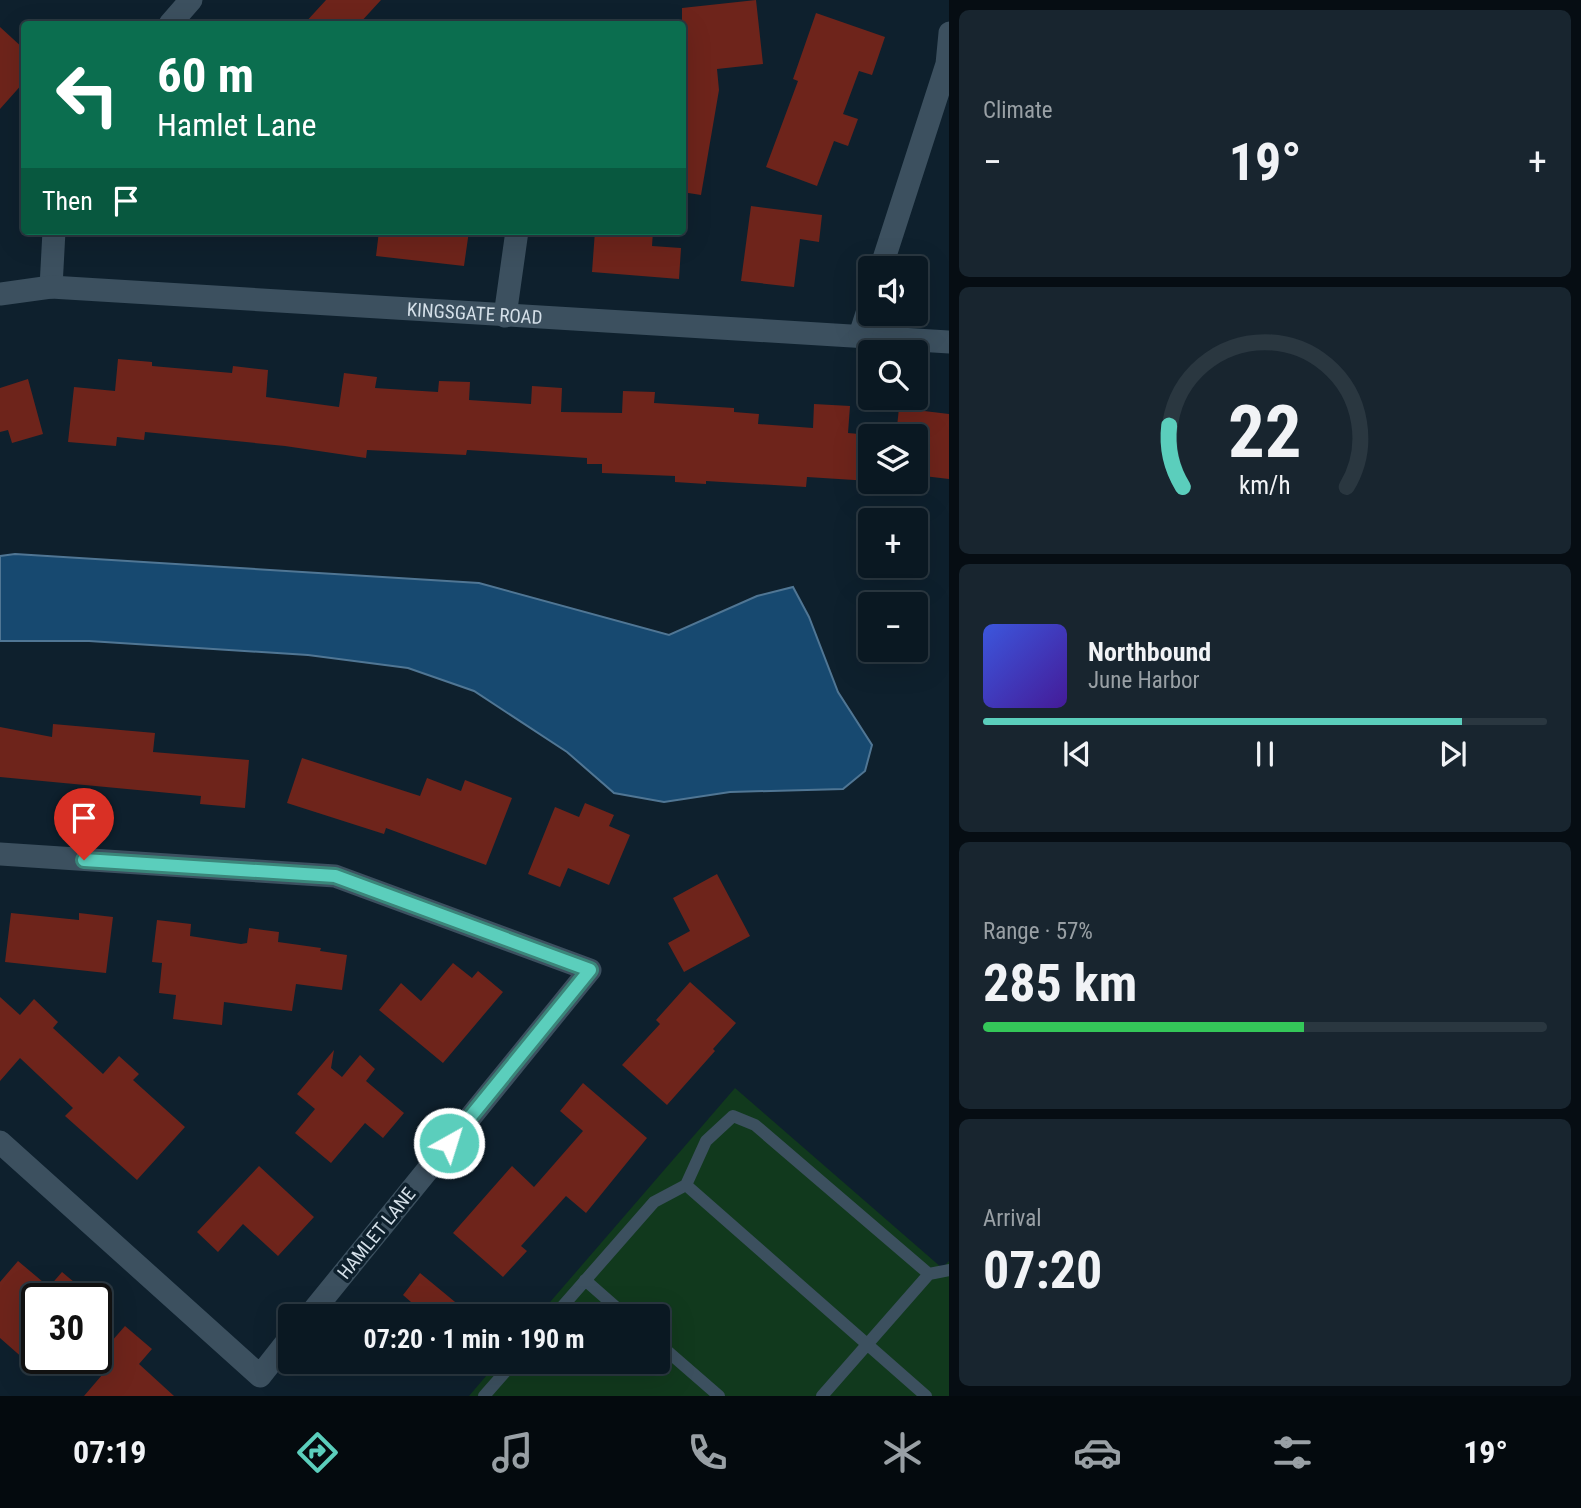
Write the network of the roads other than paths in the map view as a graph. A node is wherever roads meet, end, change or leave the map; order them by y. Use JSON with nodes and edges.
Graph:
{"nodes":[{"id":1,"x":191,"y":0,"type":"edge"},
{"id":2,"x":173,"y":21,"type":"edge"},
{"id":3,"x":949,"y":33,"type":"edge"},
{"id":4,"x":54,"y":235,"type":"edge"},
{"id":5,"x":516,"y":235,"type":"edge"},
{"id":6,"x":885,"y":256,"type":"edge"},
{"id":7,"x":51,"y":287,"type":"junction"},
{"id":8,"x":0,"y":294,"type":"edge"},
{"id":9,"x":505,"y":317,"type":"junction"},
{"id":10,"x":863,"y":326,"type":"edge"},
{"id":11,"x":860,"y":335,"type":"junction"},
{"id":12,"x":949,"y":342,"type":"edge"},
{"id":13,"x":0,"y":854,"type":"edge"},
{"id":14,"x":0,"y":1142,"type":"edge"},
{"id":15,"x":686,"y":1185,"type":"junction"},
{"id":16,"x":949,"y":1270,"type":"edge"},
{"id":17,"x":929,"y":1274,"type":"junction"},
{"id":18,"x":585,"y":1280,"type":"junction"},
{"id":19,"x":319,"y":1304,"type":"edge"},
{"id":20,"x":564,"y":1304,"type":"edge"},
{"id":21,"x":612,"y":1304,"type":"edge"},
{"id":22,"x":867,"y":1344,"type":"junction"},
{"id":23,"x":278,"y":1353,"type":"edge"},
{"id":24,"x":670,"y":1353,"type":"edge"},
{"id":25,"x":503,"y":1374,"type":"edge"},
{"id":26,"x":488,"y":1391,"type":"edge"},
{"id":27,"x":502,"y":1396,"type":"edge"},
{"id":28,"x":719,"y":1396,"type":"edge"},
{"id":29,"x":822,"y":1396,"type":"edge"},
{"id":30,"x":926,"y":1396,"type":"edge"}],
"edges":[{"from":1,"to":2,"type":"street"},
{"from":3,"to":6,"type":"street"},
{"from":4,"to":7,"type":"street"},
{"from":5,"to":9,"type":"street"},
{"from":7,"to":8,"type":"street","name":"KINGSGATE ROAD"},
{"from":7,"to":9,"type":"street","name":"KINGSGATE ROAD"},
{"from":9,"to":11,"type":"street","name":"KINGSGATE ROAD"},
{"from":10,"to":11,"type":"street"},
{"from":11,"to":12,"type":"street","name":"KINGSGATE ROAD"},
{"from":13,"to":19,"type":"street","name":"HAMLET LANE"},
{"from":14,"to":23,"type":"street"},
{"from":15,"to":17,"type":"lane"},
{"from":15,"to":18,"type":"lane"},
{"from":15,"to":22,"type":"lane"},
{"from":16,"to":17,"type":"lane"},
{"from":17,"to":22,"type":"lane"},
{"from":18,"to":20,"type":"lane"},
{"from":18,"to":21,"type":"lane"},
{"from":22,"to":29,"type":"lane"},
{"from":22,"to":30,"type":"lane"},
{"from":24,"to":28,"type":"lane"},
{"from":25,"to":26,"type":"lane"},
{"from":26,"to":27,"type":"lane"}]}
